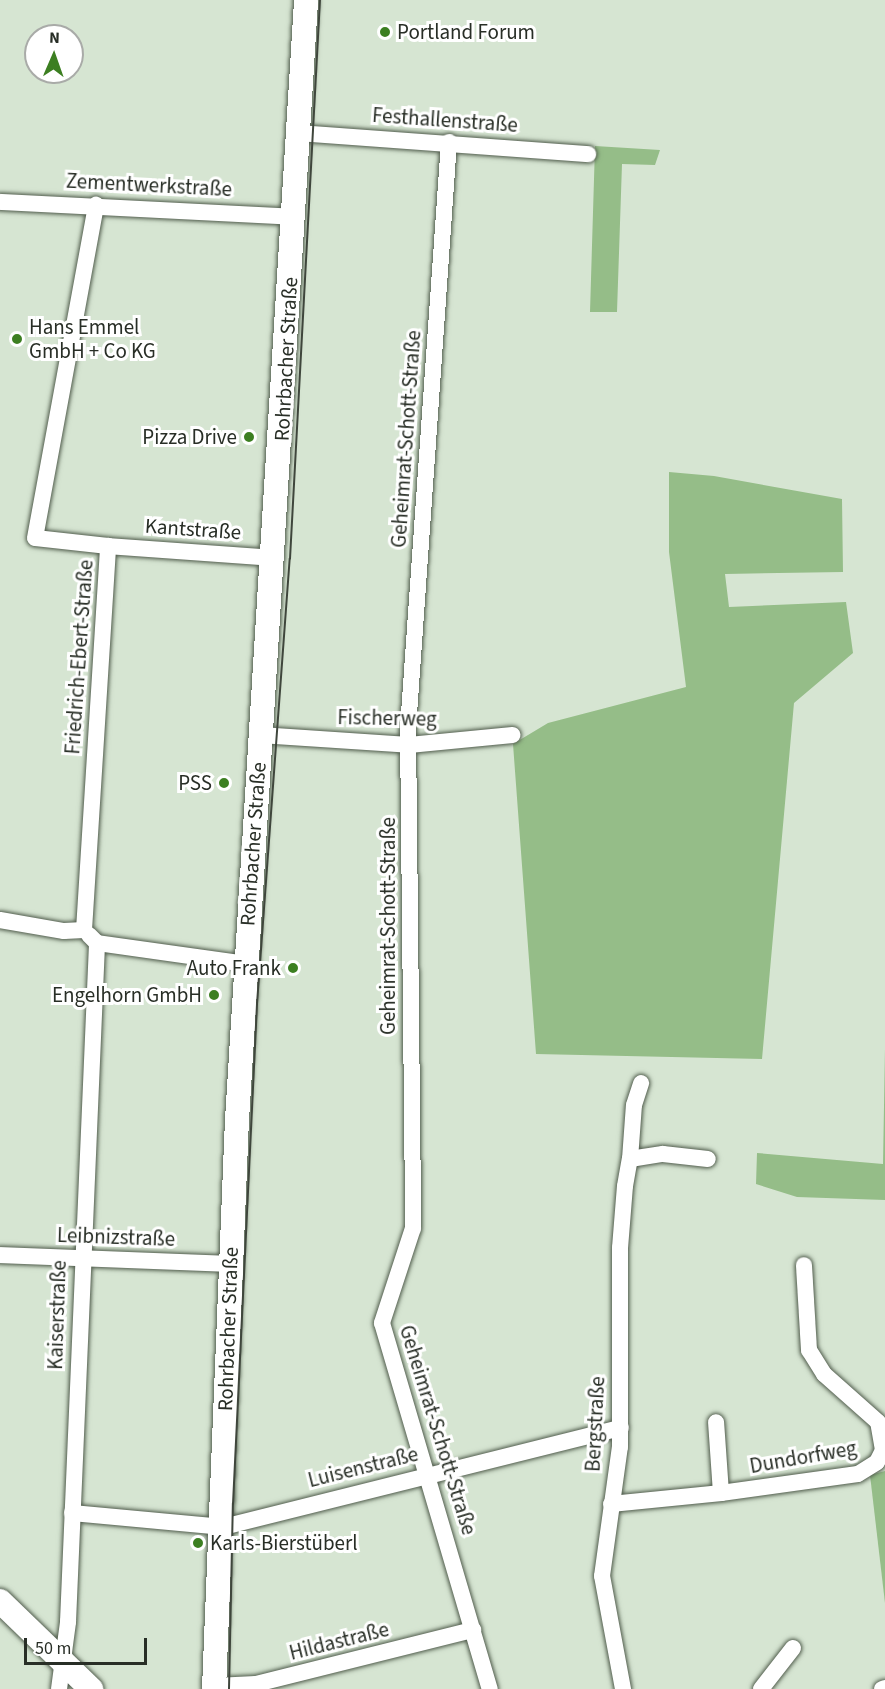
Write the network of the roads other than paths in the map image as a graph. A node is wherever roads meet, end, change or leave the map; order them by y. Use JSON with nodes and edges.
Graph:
{"nodes":[{"id":1,"x":306,"y":0,"type":"edge"},
{"id":2,"x":299,"y":133,"type":"junction"},
{"id":3,"x":449,"y":142,"type":"junction"},
{"id":4,"x":588,"y":154,"type":"dead end"},
{"id":5,"x":0,"y":202,"type":"edge"},
{"id":6,"x":96,"y":205,"type":"junction"},
{"id":7,"x":295,"y":217,"type":"junction"},
{"id":8,"x":108,"y":546,"type":"junction"},
{"id":9,"x":274,"y":558,"type":"junction"},
{"id":10,"x":260,"y":735,"type":"junction"},
{"id":11,"x":513,"y":735,"type":"dead end"},
{"id":12,"x":409,"y":745,"type":"junction"},
{"id":13,"x":0,"y":920,"type":"edge"},
{"id":14,"x":84,"y":930,"type":"junction"},
{"id":15,"x":97,"y":943,"type":"junction"},
{"id":16,"x":246,"y":964,"type":"junction"},
{"id":17,"x":641,"y":1083,"type":"dead end"},
{"id":18,"x":630,"y":1159,"type":"junction"},
{"id":19,"x":708,"y":1159,"type":"dead end"},
{"id":20,"x":0,"y":1256,"type":"edge"},
{"id":21,"x":82,"y":1259,"type":"junction"},
{"id":22,"x":230,"y":1264,"type":"junction"},
{"id":23,"x":804,"y":1265,"type":"dead end"},
{"id":24,"x":716,"y":1422,"type":"dead end"},
{"id":25,"x":621,"y":1428,"type":"junction"},
{"id":26,"x":426,"y":1474,"type":"junction"},
{"id":27,"x":722,"y":1493,"type":"junction"},
{"id":28,"x":611,"y":1504,"type":"junction"},
{"id":29,"x":72,"y":1513,"type":"junction"},
{"id":30,"x":223,"y":1527,"type":"junction"},
{"id":31,"x":0,"y":1601,"type":"edge"},
{"id":32,"x":473,"y":1630,"type":"junction"},
{"id":33,"x":793,"y":1648,"type":"dead end"},
{"id":34,"x":64,"y":1661,"type":"junction"},
{"id":35,"x":215,"y":1688,"type":"edge"},
{"id":36,"x":59,"y":1689,"type":"edge"},
{"id":37,"x":91,"y":1689,"type":"edge"},
{"id":38,"x":490,"y":1689,"type":"edge"},
{"id":39,"x":622,"y":1689,"type":"edge"},
{"id":40,"x":761,"y":1689,"type":"edge"}],
"edges":[{"from":1,"to":2,"type":"main road","name":"Rohrbacher Straße"},
{"from":2,"to":3,"type":"street","name":"Festhallenstraße"},
{"from":2,"to":7,"type":"main road","name":"Rohrbacher Straße"},
{"from":3,"to":4,"type":"street","name":"Festhallenstraße"},
{"from":3,"to":12,"type":"street","name":"Geheimrat-Schott-Straße"},
{"from":5,"to":6,"type":"street","name":"Zementwerkstraße"},
{"from":6,"to":7,"type":"street","name":"Zementwerkstraße"},
{"from":6,"to":8,"type":"street","name":"Friedrich-Ebert-Straße"},
{"from":7,"to":9,"type":"main road","name":"Rohrbacher Straße"},
{"from":8,"to":9,"type":"street","name":"Kantstraße"},
{"from":8,"to":14,"type":"street","name":"Friedrich-Ebert-Straße"},
{"from":9,"to":10,"type":"main road","name":"Rohrbacher Straße"},
{"from":10,"to":12,"type":"street","name":"Fischerweg"},
{"from":10,"to":16,"type":"main road","name":"Rohrbacher Straße"},
{"from":11,"to":12,"type":"street","name":"Fischerweg"},
{"from":12,"to":26,"type":"street","name":"Geheimrat-Schott-Straße"},
{"from":13,"to":14,"type":"street"},
{"from":14,"to":15,"type":"street"},
{"from":15,"to":16,"type":"street"},
{"from":15,"to":21,"type":"street","name":"Kaiserstraße"},
{"from":16,"to":22,"type":"main road","name":"Rohrbacher Straße"},
{"from":17,"to":18,"type":"street","name":"Bergstraße"},
{"from":18,"to":19,"type":"street"},
{"from":18,"to":25,"type":"street","name":"Bergstraße"},
{"from":20,"to":21,"type":"street","name":"Leibnizstraße"},
{"from":21,"to":22,"type":"street","name":"Leibnizstraße"},
{"from":21,"to":29,"type":"street","name":"Kaiserstraße"},
{"from":22,"to":30,"type":"main road","name":"Rohrbacher Straße"},
{"from":23,"to":27,"type":"street","name":"Dundorfweg"},
{"from":24,"to":27,"type":"street","name":"Dundorfweg"},
{"from":25,"to":26,"type":"street","name":"Luisenstraße"},
{"from":25,"to":28,"type":"street","name":"Bergstraße"},
{"from":26,"to":30,"type":"street","name":"Luisenstraße"},
{"from":26,"to":32,"type":"street","name":"Geheimrat-Schott-Straße"},
{"from":27,"to":28,"type":"street","name":"Dundorfweg"},
{"from":28,"to":39,"type":"street","name":"Bergstraße"},
{"from":29,"to":30,"type":"street","name":"Luisenstraße"},
{"from":29,"to":34,"type":"street","name":"Kaiserstraße"},
{"from":30,"to":35,"type":"main road","name":"Rohrbacher Straße"},
{"from":31,"to":34,"type":"main road"},
{"from":32,"to":35,"type":"street","name":"Hildastraße"},
{"from":32,"to":38,"type":"street","name":"Geheimrat-Schott-Straße"},
{"from":33,"to":40,"type":"street"},
{"from":34,"to":36,"type":"street","name":"Kaiserstraße"},
{"from":34,"to":37,"type":"main road"}]}
